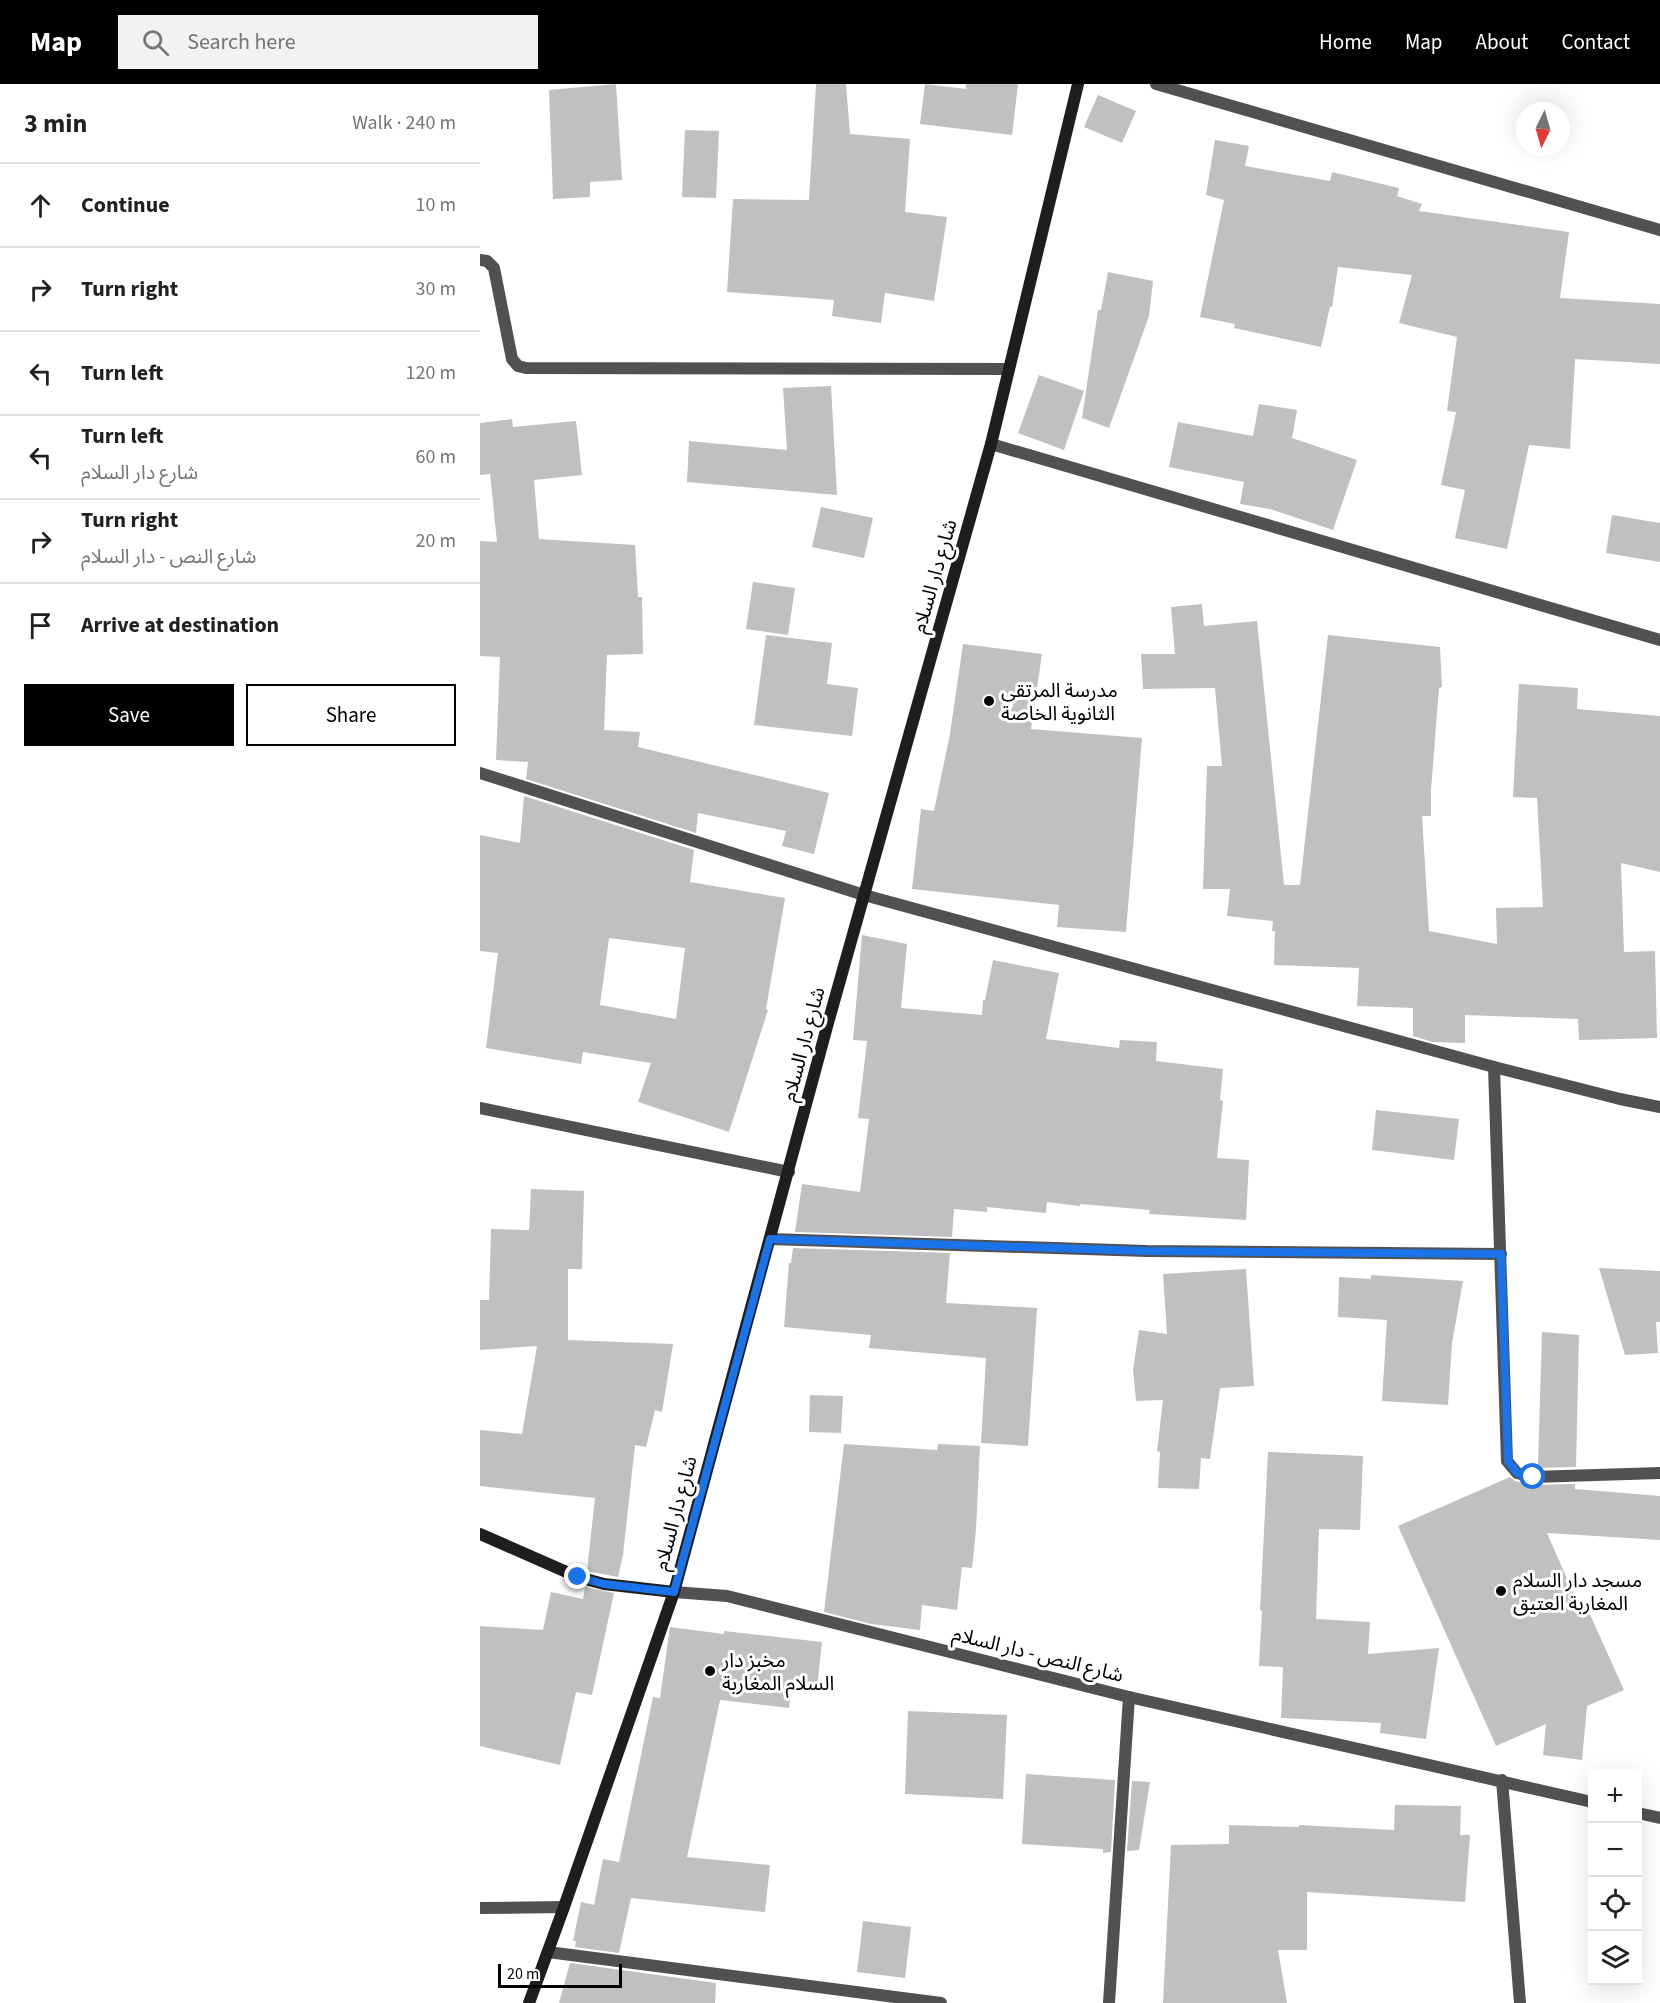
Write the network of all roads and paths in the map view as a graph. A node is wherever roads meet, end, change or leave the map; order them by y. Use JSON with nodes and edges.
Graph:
{"nodes":[{"id":1,"x":1077,"y":84,"type":"edge"},
{"id":2,"x":1156,"y":84,"type":"edge"},
{"id":3,"x":1660,"y":230,"type":"edge"},
{"id":4,"x":480,"y":260,"type":"edge"},
{"id":5,"x":1009,"y":369,"type":"junction"},
{"id":6,"x":991,"y":444,"type":"junction"},
{"id":7,"x":1660,"y":640,"type":"edge"},
{"id":8,"x":480,"y":773,"type":"edge"},
{"id":9,"x":864,"y":895,"type":"junction"},
{"id":10,"x":1494,"y":1067,"type":"junction"},
{"id":11,"x":1660,"y":1107,"type":"edge"},
{"id":12,"x":480,"y":1108,"type":"edge"},
{"id":13,"x":789,"y":1172,"type":"junction"},
{"id":14,"x":770,"y":1239,"type":"junction"},
{"id":15,"x":1501,"y":1254,"type":"junction"},
{"id":16,"x":1660,"y":1473,"type":"edge"},
{"id":17,"x":480,"y":1534,"type":"edge"},
{"id":18,"x":674,"y":1592,"type":"junction"},
{"id":19,"x":1129,"y":1697,"type":"junction"},
{"id":20,"x":1502,"y":1780,"type":"junction"},
{"id":21,"x":1588,"y":1801,"type":"edge"},
{"id":22,"x":1642,"y":1814,"type":"edge"},
{"id":23,"x":1660,"y":1818,"type":"edge"},
{"id":24,"x":564,"y":1907,"type":"junction"},
{"id":25,"x":480,"y":1908,"type":"edge"},
{"id":26,"x":548,"y":1952,"type":"junction"},
{"id":27,"x":529,"y":2003,"type":"edge"},
{"id":28,"x":941,"y":2003,"type":"edge"},
{"id":29,"x":1109,"y":2003,"type":"edge"},
{"id":30,"x":1520,"y":2003,"type":"edge"}],
"edges":[{"from":1,"to":5,"type":"street","name":"شارع دار السلام"},
{"from":2,"to":3,"type":"street"},
{"from":4,"to":5,"type":"street"},
{"from":5,"to":6,"type":"street","name":"شارع دار السلام"},
{"from":6,"to":7,"type":"street"},
{"from":6,"to":9,"type":"street","name":"شارع دار السلام"},
{"from":8,"to":9,"type":"street"},
{"from":9,"to":10,"type":"street"},
{"from":9,"to":13,"type":"street","name":"شارع دار السلام"},
{"from":10,"to":11,"type":"street"},
{"from":10,"to":15,"type":"street"},
{"from":12,"to":13,"type":"street"},
{"from":13,"to":14,"type":"street","name":"شارع دار السلام"},
{"from":14,"to":15,"type":"street"},
{"from":14,"to":18,"type":"street","name":"شارع دار السلام"},
{"from":15,"to":16,"type":"street"},
{"from":17,"to":18,"type":"street","name":"شارع النص - دار السلام"},
{"from":18,"to":19,"type":"street","name":"شارع النص - دار السلام"},
{"from":18,"to":24,"type":"street","name":"شارع دار السلام"},
{"from":19,"to":20,"type":"street","name":"شارع النص - دار السلام"},
{"from":19,"to":29,"type":"street"},
{"from":20,"to":21,"type":"street","name":"شارع النص - دار السلام"},
{"from":20,"to":30,"type":"street"},
{"from":22,"to":23,"type":"street"},
{"from":24,"to":25,"type":"street"},
{"from":24,"to":26,"type":"street","name":"شارع دار السلام"},
{"from":26,"to":27,"type":"street","name":"شارع دار السلام"},
{"from":26,"to":28,"type":"street"}]}
